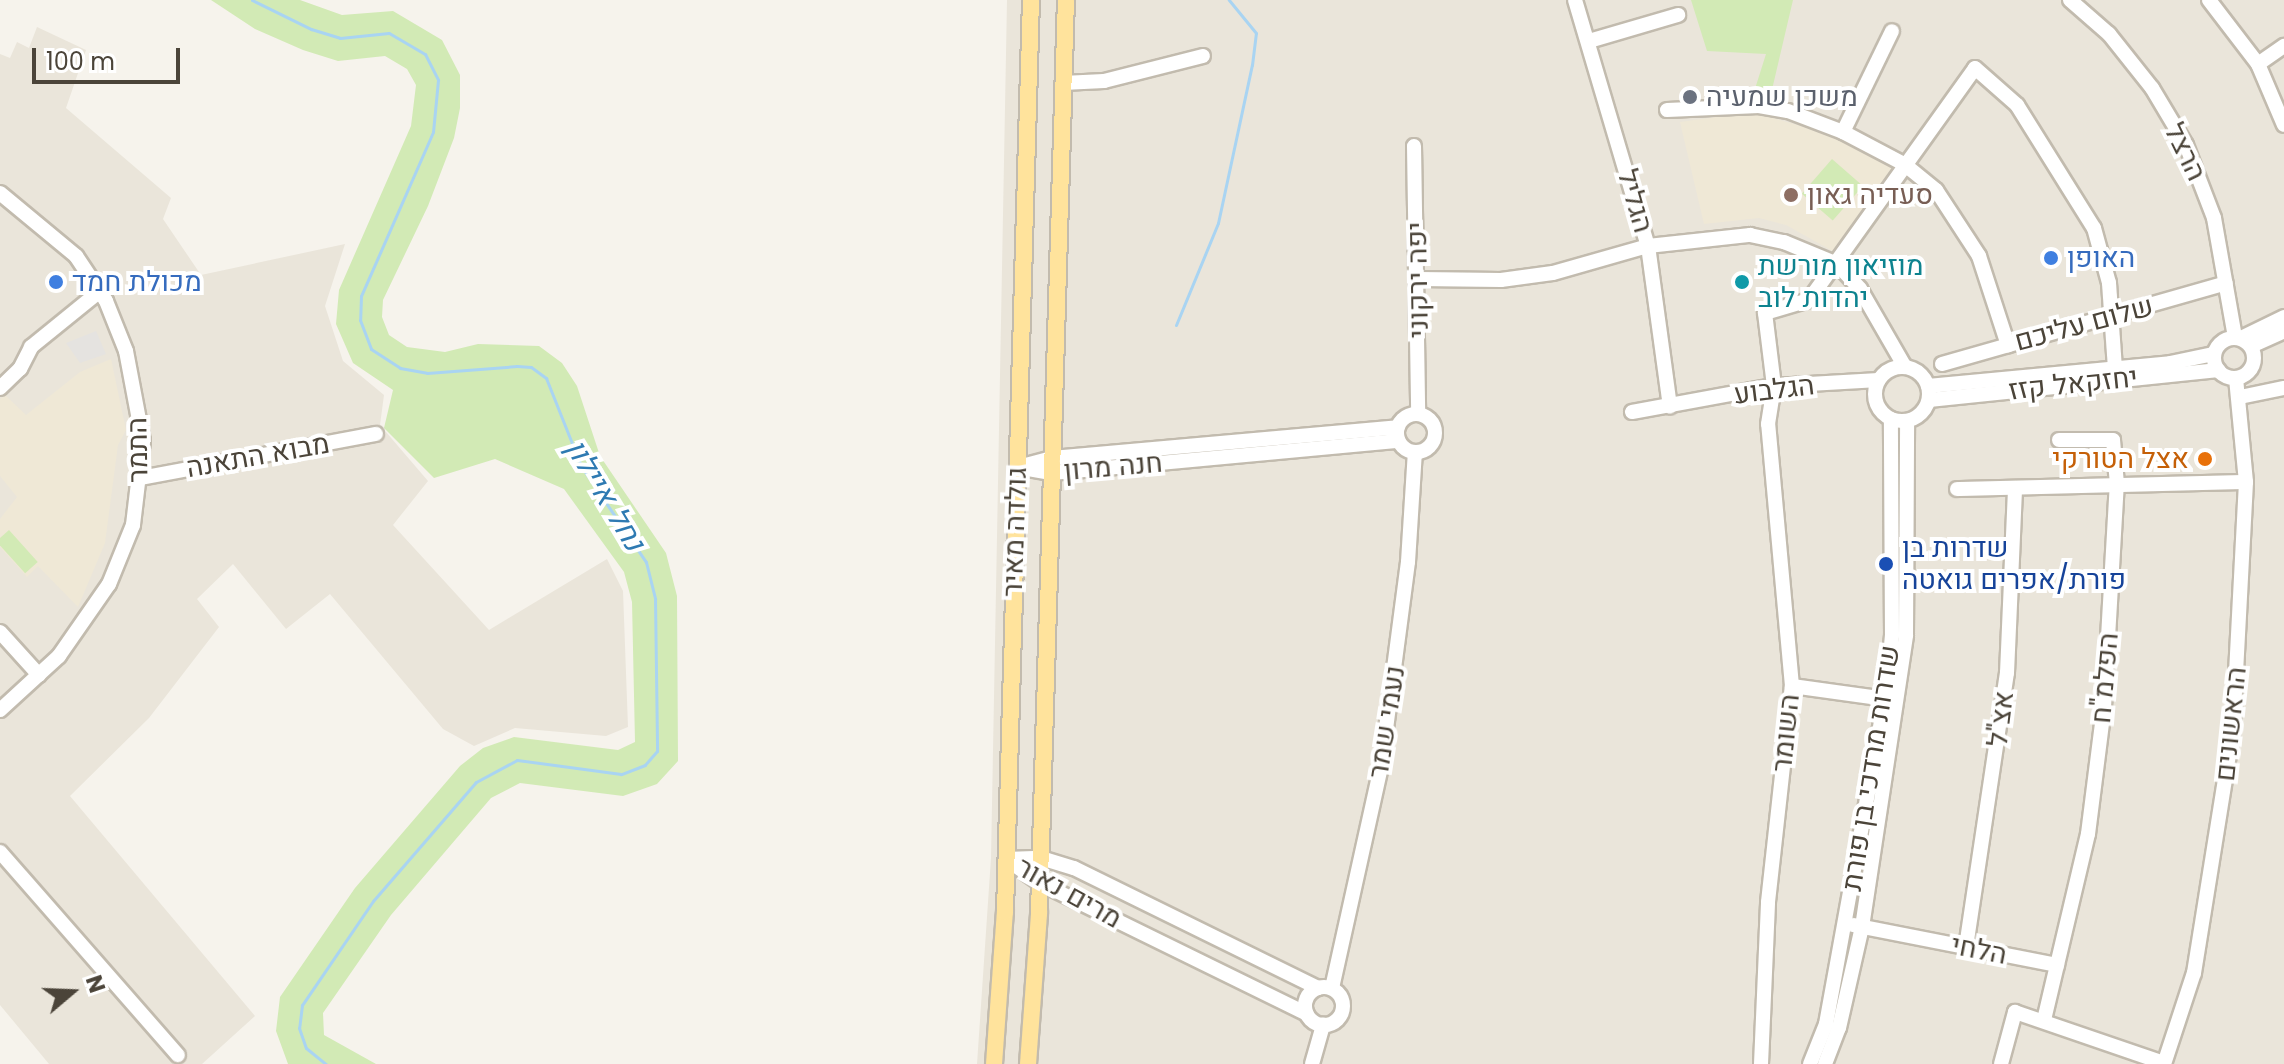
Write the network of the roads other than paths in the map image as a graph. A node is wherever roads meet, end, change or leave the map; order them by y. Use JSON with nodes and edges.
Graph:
{"nodes":[{"id":1,"x":1031,"y":0,"type":"edge"},
{"id":2,"x":1066,"y":0,"type":"edge"},
{"id":3,"x":1575,"y":0,"type":"edge"},
{"id":4,"x":2070,"y":0,"type":"edge"},
{"id":5,"x":2209,"y":0,"type":"edge"},
{"id":6,"x":1678,"y":15,"type":"dead end"},
{"id":7,"x":1892,"y":31,"type":"dead end"},
{"id":8,"x":1589,"y":41,"type":"junction"},
{"id":9,"x":2284,"y":46,"type":"edge"},
{"id":10,"x":1203,"y":56,"type":"dead end"},
{"id":11,"x":2258,"y":64,"type":"junction"},
{"id":12,"x":1063,"y":83,"type":"junction"},
{"id":13,"x":1667,"y":110,"type":"dead end"},
{"id":14,"x":2284,"y":125,"type":"edge"},
{"id":15,"x":1843,"y":132,"type":"junction"},
{"id":16,"x":1414,"y":146,"type":"dead end"},
{"id":17,"x":1904,"y":164,"type":"junction"},
{"id":18,"x":0,"y":193,"type":"edge"},
{"id":19,"x":1648,"y":246,"type":"junction"},
{"id":20,"x":1837,"y":264,"type":"junction"},
{"id":21,"x":1419,"y":279,"type":"junction"},
{"id":22,"x":2226,"y":283,"type":"junction"},
{"id":23,"x":100,"y":291,"type":"junction"},
{"id":24,"x":2284,"y":317,"type":"edge"},
{"id":25,"x":2113,"y":318,"type":"junction"},
{"id":26,"x":2284,"y":331,"type":"edge"},
{"id":27,"x":2243,"y":340,"type":"junction"},
{"id":28,"x":2008,"y":345,"type":"junction"},
{"id":29,"x":2214,"y":354,"type":"junction"},
{"id":30,"x":1942,"y":364,"type":"dead end"},
{"id":31,"x":1905,"y":367,"type":"junction"},
{"id":32,"x":2115,"y":368,"type":"junction"},
{"id":33,"x":2218,"y":370,"type":"junction"},
{"id":34,"x":2236,"y":378,"type":"junction"},
{"id":35,"x":1879,"y":380,"type":"junction"},
{"id":36,"x":1774,"y":386,"type":"junction"},
{"id":37,"x":0,"y":388,"type":"edge"},
{"id":38,"x":2284,"y":388,"type":"edge"},
{"id":39,"x":1928,"y":393,"type":"junction"},
{"id":40,"x":2240,"y":397,"type":"junction"},
{"id":41,"x":1670,"y":406,"type":"junction"},
{"id":42,"x":1632,"y":412,"type":"dead end"},
{"id":43,"x":1418,"y":414,"type":"junction"},
{"id":44,"x":1891,"y":419,"type":"junction"},
{"id":45,"x":1907,"y":421,"type":"junction"},
{"id":46,"x":376,"y":434,"type":"dead end"},
{"id":47,"x":1399,"y":434,"type":"junction"},
{"id":48,"x":2059,"y":440,"type":"dead end"},
{"id":49,"x":1415,"y":452,"type":"junction"},
{"id":50,"x":1052,"y":465,"type":"junction"},
{"id":51,"x":1017,"y":467,"type":"junction"},
{"id":52,"x":140,"y":478,"type":"junction"},
{"id":53,"x":2246,"y":482,"type":"junction"},
{"id":54,"x":2117,"y":484,"type":"junction"},
{"id":55,"x":2015,"y":488,"type":"junction"},
{"id":56,"x":1957,"y":489,"type":"dead end"},
{"id":57,"x":0,"y":632,"type":"edge"},
{"id":58,"x":39,"y":675,"type":"junction"},
{"id":59,"x":1792,"y":686,"type":"junction"},
{"id":60,"x":1886,"y":699,"type":"junction"},
{"id":61,"x":0,"y":710,"type":"edge"},
{"id":62,"x":0,"y":852,"type":"edge"},
{"id":63,"x":1041,"y":858,"type":"junction"},
{"id":64,"x":1006,"y":859,"type":"junction"},
{"id":65,"x":1040,"y":883,"type":"junction"},
{"id":66,"x":1846,"y":923,"type":"junction"},
{"id":67,"x":1862,"y":927,"type":"junction"},
{"id":68,"x":1966,"y":947,"type":"junction"},
{"id":69,"x":2057,"y":965,"type":"junction"},
{"id":70,"x":1325,"y":988,"type":"junction"},
{"id":71,"x":1307,"y":1014,"type":"junction"},
{"id":72,"x":2044,"y":1020,"type":"junction"},
{"id":73,"x":1323,"y":1025,"type":"junction"},
{"id":74,"x":178,"y":1055,"type":"dead end"},
{"id":75,"x":994,"y":1064,"type":"edge"},
{"id":76,"x":1028,"y":1064,"type":"edge"},
{"id":77,"x":1312,"y":1064,"type":"edge"},
{"id":78,"x":1761,"y":1064,"type":"edge"},
{"id":79,"x":1810,"y":1064,"type":"edge"},
{"id":80,"x":1825,"y":1064,"type":"edge"},
{"id":81,"x":2001,"y":1064,"type":"edge"},
{"id":82,"x":2164,"y":1064,"type":"edge"}],
"edges":[{"from":1,"to":51,"type":"main road","name":"גולדה מאיר"},
{"from":2,"to":12,"type":"main road","name":"גולדה מאיר"},
{"from":3,"to":8,"type":"street","name":"הגליל"},
{"from":4,"to":22,"type":"street","name":"הרצל"},
{"from":5,"to":11,"type":"street"},
{"from":6,"to":8,"type":"street"},
{"from":7,"to":15,"type":"street"},
{"from":8,"to":19,"type":"street","name":"הגליל"},
{"from":9,"to":11,"type":"street"},
{"from":10,"to":12,"type":"street"},
{"from":11,"to":14,"type":"street"},
{"from":12,"to":50,"type":"main road","name":"גולדה מאיר"},
{"from":13,"to":15,"type":"street"},
{"from":15,"to":17,"type":"street"},
{"from":16,"to":21,"type":"street","name":"יפה ירקוני"},
{"from":17,"to":20,"type":"street"},
{"from":17,"to":25,"type":"street"},
{"from":17,"to":28,"type":"street"},
{"from":18,"to":23,"type":"street","name":"התמר"},
{"from":19,"to":20,"type":"street"},
{"from":19,"to":21,"type":"street"},
{"from":19,"to":41,"type":"street","name":"הגליל"},
{"from":20,"to":31,"type":"street"},
{"from":20,"to":36,"type":"street"},
{"from":21,"to":43,"type":"street","name":"יפה ירקוני"},
{"from":22,"to":25,"type":"street","name":"שלום עליכם"},
{"from":22,"to":27,"type":"street","name":"הרצל"},
{"from":23,"to":37,"type":"street"},
{"from":23,"to":52,"type":"street","name":"התמר"},
{"from":24,"to":27,"type":"street"},
{"from":25,"to":28,"type":"street","name":"שלום עליכם"},
{"from":25,"to":32,"type":"street"},
{"from":26,"to":27,"type":"street"},
{"from":27,"to":29,"type":"street"},
{"from":27,"to":34,"type":"street"},
{"from":28,"to":30,"type":"street","name":"שלום עליכם"},
{"from":29,"to":32,"type":"street","name":"יחזקאל קזז"},
{"from":29,"to":33,"type":"street"},
{"from":31,"to":35,"type":"street"},
{"from":31,"to":39,"type":"street"},
{"from":32,"to":39,"type":"street","name":"יחזקאל קזז"},
{"from":33,"to":34,"type":"street"},
{"from":33,"to":39,"type":"street","name":"יחזקאל קזז"},
{"from":34,"to":40,"type":"street","name":"הראשונים"},
{"from":35,"to":36,"type":"street","name":"הגלבוע"},
{"from":35,"to":44,"type":"street"},
{"from":36,"to":41,"type":"street","name":"הגלבוע"},
{"from":36,"to":59,"type":"street","name":"השומר"},
{"from":38,"to":40,"type":"street"},
{"from":39,"to":45,"type":"street"},
{"from":40,"to":53,"type":"street","name":"הראשונים"},
{"from":41,"to":42,"type":"street","name":"הגלבוע"},
{"from":43,"to":47,"type":"street"},
{"from":43,"to":49,"type":"street"},
{"from":44,"to":45,"type":"street"},
{"from":44,"to":60,"type":"street","name":"שדרות מרדכי בן פורת"},
{"from":45,"to":67,"type":"street","name":"שדרות מרדכי בן פורת"},
{"from":46,"to":52,"type":"street","name":"מבוא התאנה"},
{"from":47,"to":49,"type":"street"},
{"from":47,"to":50,"type":"street","name":"חנה מרון"},
{"from":48,"to":54,"type":"street","name":"הפלמ\"ח"},
{"from":49,"to":70,"type":"street","name":"נעמי שמר"},
{"from":50,"to":51,"type":"street","name":"חנה מרון"},
{"from":50,"to":63,"type":"main road","name":"גולדה מאיר"},
{"from":51,"to":64,"type":"main road","name":"גולדה מאיר"},
{"from":52,"to":58,"type":"street","name":"התמר"},
{"from":53,"to":54,"type":"street"},
{"from":53,"to":82,"type":"street","name":"הראשונים"},
{"from":54,"to":55,"type":"street"},
{"from":54,"to":69,"type":"street","name":"הפלמ\"ח"},
{"from":55,"to":56,"type":"street"},
{"from":55,"to":68,"type":"street","name":"אצ\"ל"},
{"from":57,"to":58,"type":"street"},
{"from":58,"to":61,"type":"street","name":"התמר"},
{"from":59,"to":60,"type":"street"},
{"from":59,"to":78,"type":"street","name":"השומר"},
{"from":60,"to":66,"type":"street","name":"שדרות מרדכי בן פורת"},
{"from":62,"to":74,"type":"street"},
{"from":63,"to":64,"type":"street","name":"מרים נאור"},
{"from":63,"to":65,"type":"main road","name":"גולדה מאיר"},
{"from":63,"to":70,"type":"street","name":"מרים נאור"},
{"from":64,"to":65,"type":"street","name":"מרים נאור"},
{"from":64,"to":75,"type":"main road","name":"גולדה מאיר"},
{"from":65,"to":71,"type":"street","name":"מרים נאור"},
{"from":65,"to":76,"type":"main road","name":"גולדה מאיר"},
{"from":66,"to":67,"type":"street","name":"הלחי"},
{"from":66,"to":79,"type":"street","name":"שדרות מרדכי בן פורת"},
{"from":67,"to":68,"type":"street","name":"הלחי"},
{"from":67,"to":80,"type":"street","name":"שדרות מרדכי בן פורת"},
{"from":68,"to":69,"type":"street","name":"הלחי"},
{"from":69,"to":72,"type":"street"},
{"from":70,"to":71,"type":"street"},
{"from":70,"to":73,"type":"street"},
{"from":71,"to":73,"type":"street"},
{"from":72,"to":81,"type":"street"},
{"from":72,"to":82,"type":"street"},
{"from":73,"to":77,"type":"street"}]}
